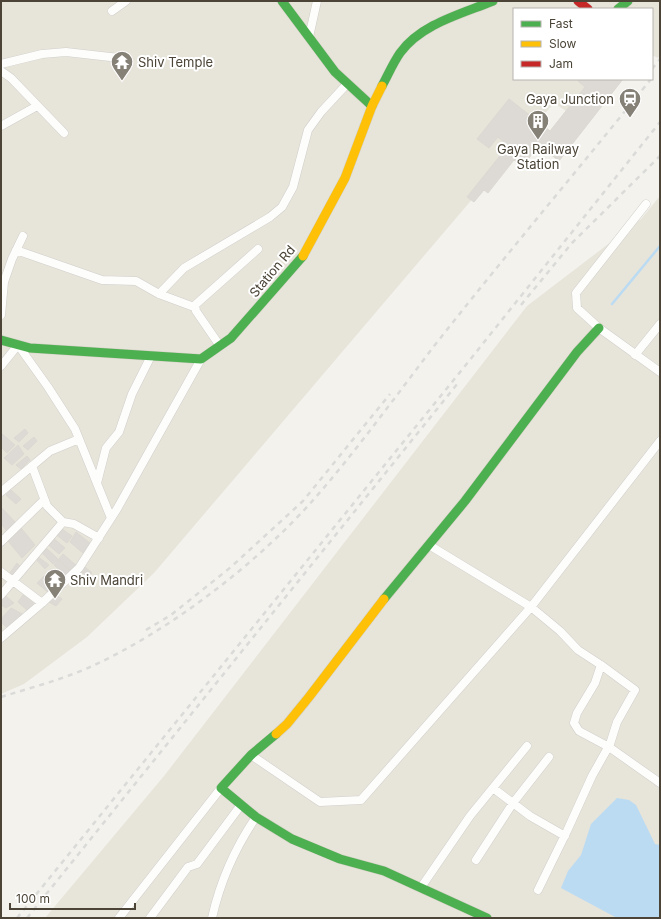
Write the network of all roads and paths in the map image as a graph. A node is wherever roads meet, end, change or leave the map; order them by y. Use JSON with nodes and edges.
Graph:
{"nodes":[{"id":1,"x":126,"y":1,"type":"edge"},
{"id":2,"x":282,"y":1,"type":"edge"},
{"id":3,"x":317,"y":1,"type":"edge"},
{"id":4,"x":493,"y":1,"type":"edge"},
{"id":5,"x":578,"y":1,"type":"edge"},
{"id":6,"x":628,"y":1,"type":"edge"},
{"id":7,"x":587,"y":8,"type":"edge"},
{"id":8,"x":619,"y":8,"type":"edge"},
{"id":9,"x":112,"y":11,"type":"dead end"},
{"id":10,"x":309,"y":37,"type":"junction"},
{"id":11,"x":128,"y":59,"type":"dead end"},
{"id":12,"x":1,"y":64,"type":"edge"},
{"id":13,"x":1,"y":71,"type":"edge"},
{"id":14,"x":347,"y":84,"type":"junction"},
{"id":15,"x":37,"y":106,"type":"junction"},
{"id":16,"x":372,"y":106,"type":"junction"},
{"id":17,"x":1,"y":126,"type":"edge"},
{"id":18,"x":64,"y":133,"type":"dead end"},
{"id":19,"x":646,"y":204,"type":"dead end"},
{"id":20,"x":23,"y":236,"type":"dead end"},
{"id":21,"x":258,"y":249,"type":"dead end"},
{"id":22,"x":16,"y":250,"type":"junction"},
{"id":23,"x":159,"y":294,"type":"junction"},
{"id":24,"x":194,"y":307,"type":"junction"},
{"id":25,"x":1,"y":315,"type":"edge"},
{"id":26,"x":660,"y":324,"type":"edge"},
{"id":27,"x":599,"y":328,"type":"junction"},
{"id":28,"x":1,"y":340,"type":"edge"},
{"id":29,"x":18,"y":345,"type":"junction"},
{"id":30,"x":220,"y":346,"type":"junction"},
{"id":31,"x":635,"y":355,"type":"junction"},
{"id":32,"x":150,"y":356,"type":"junction"},
{"id":33,"x":201,"y":359,"type":"junction"},
{"id":34,"x":1,"y":366,"type":"edge"},
{"id":35,"x":660,"y":372,"type":"edge"},
{"id":36,"x":79,"y":439,"type":"junction"},
{"id":37,"x":660,"y":441,"type":"edge"},
{"id":38,"x":32,"y":466,"type":"junction"},
{"id":39,"x":97,"y":484,"type":"junction"},
{"id":40,"x":3,"y":487,"type":"edge"},
{"id":41,"x":44,"y":500,"type":"junction"},
{"id":42,"x":111,"y":518,"type":"junction"},
{"id":43,"x":62,"y":522,"type":"junction"},
{"id":44,"x":99,"y":538,"type":"junction"},
{"id":45,"x":1,"y":542,"type":"edge"},
{"id":46,"x":429,"y":545,"type":"junction"},
{"id":47,"x":1,"y":572,"type":"edge"},
{"id":48,"x":14,"y":582,"type":"junction"},
{"id":49,"x":1,"y":595,"type":"edge"},
{"id":50,"x":42,"y":603,"type":"junction"},
{"id":51,"x":531,"y":607,"type":"junction"},
{"id":52,"x":1,"y":638,"type":"edge"},
{"id":53,"x":601,"y":665,"type":"junction"},
{"id":54,"x":527,"y":746,"type":"dead end"},
{"id":55,"x":609,"y":747,"type":"junction"},
{"id":56,"x":251,"y":755,"type":"junction"},
{"id":57,"x":549,"y":757,"type":"dead end"},
{"id":58,"x":659,"y":781,"type":"edge"},
{"id":59,"x":222,"y":788,"type":"junction"},
{"id":60,"x":493,"y":788,"type":"junction"},
{"id":61,"x":513,"y":803,"type":"junction"},
{"id":62,"x":242,"y":805,"type":"junction"},
{"id":63,"x":256,"y":817,"type":"junction"},
{"id":64,"x":565,"y":836,"type":"junction"},
{"id":65,"x":476,"y":860,"type":"dead end"},
{"id":66,"x":422,"y":886,"type":"junction"},
{"id":67,"x":538,"y":890,"type":"dead end"},
{"id":68,"x":119,"y":918,"type":"edge"},
{"id":69,"x":150,"y":918,"type":"edge"},
{"id":70,"x":212,"y":918,"type":"edge"},
{"id":71,"x":487,"y":918,"type":"edge"}],
"edges":[{"from":1,"to":9,"type":"street"},
{"from":2,"to":10,"type":"street"},
{"from":3,"to":10,"type":"street"},
{"from":4,"to":16,"type":"street","name":"Station Rd"},
{"from":5,"to":7,"type":"street"},
{"from":6,"to":8,"type":"street"},
{"from":10,"to":14,"type":"street"},
{"from":11,"to":12,"type":"street"},
{"from":13,"to":15,"type":"street"},
{"from":14,"to":16,"type":"street"},
{"from":14,"to":23,"type":"street"},
{"from":15,"to":17,"type":"street"},
{"from":15,"to":18,"type":"street"},
{"from":16,"to":30,"type":"street","name":"Station Rd"},
{"from":19,"to":27,"type":"street"},
{"from":20,"to":22,"type":"street"},
{"from":21,"to":24,"type":"street"},
{"from":22,"to":23,"type":"street"},
{"from":22,"to":25,"type":"street"},
{"from":23,"to":24,"type":"street"},
{"from":24,"to":30,"type":"street"},
{"from":26,"to":31,"type":"street"},
{"from":27,"to":31,"type":"street"},
{"from":27,"to":46,"type":"street"},
{"from":28,"to":29,"type":"street"},
{"from":29,"to":32,"type":"street"},
{"from":29,"to":34,"type":"street"},
{"from":29,"to":36,"type":"street"},
{"from":30,"to":33,"type":"street","name":"Station Rd"},
{"from":31,"to":35,"type":"street"},
{"from":32,"to":33,"type":"street"},
{"from":32,"to":39,"type":"street"},
{"from":33,"to":42,"type":"street"},
{"from":36,"to":38,"type":"street"},
{"from":36,"to":39,"type":"street"},
{"from":37,"to":51,"type":"street"},
{"from":38,"to":40,"type":"street"},
{"from":38,"to":41,"type":"street"},
{"from":39,"to":42,"type":"street"},
{"from":41,"to":43,"type":"street"},
{"from":41,"to":45,"type":"street"},
{"from":42,"to":44,"type":"street"},
{"from":43,"to":44,"type":"street"},
{"from":43,"to":48,"type":"street"},
{"from":44,"to":50,"type":"street"},
{"from":46,"to":51,"type":"street"},
{"from":46,"to":56,"type":"street"},
{"from":47,"to":48,"type":"street"},
{"from":48,"to":49,"type":"street"},
{"from":48,"to":50,"type":"street"},
{"from":50,"to":52,"type":"street"},
{"from":51,"to":53,"type":"street"},
{"from":51,"to":56,"type":"street"},
{"from":53,"to":55,"type":"street"},
{"from":53,"to":55,"type":"street"},
{"from":54,"to":60,"type":"street"},
{"from":55,"to":58,"type":"street"},
{"from":55,"to":64,"type":"street"},
{"from":56,"to":59,"type":"street"},
{"from":57,"to":61,"type":"street"},
{"from":59,"to":62,"type":"street"},
{"from":59,"to":68,"type":"street"},
{"from":60,"to":61,"type":"street"},
{"from":60,"to":66,"type":"street"},
{"from":61,"to":64,"type":"street"},
{"from":61,"to":65,"type":"street"},
{"from":62,"to":63,"type":"street"},
{"from":62,"to":69,"type":"street"},
{"from":63,"to":66,"type":"street"},
{"from":63,"to":70,"type":"street"},
{"from":64,"to":67,"type":"street"},
{"from":66,"to":71,"type":"street"}]}
